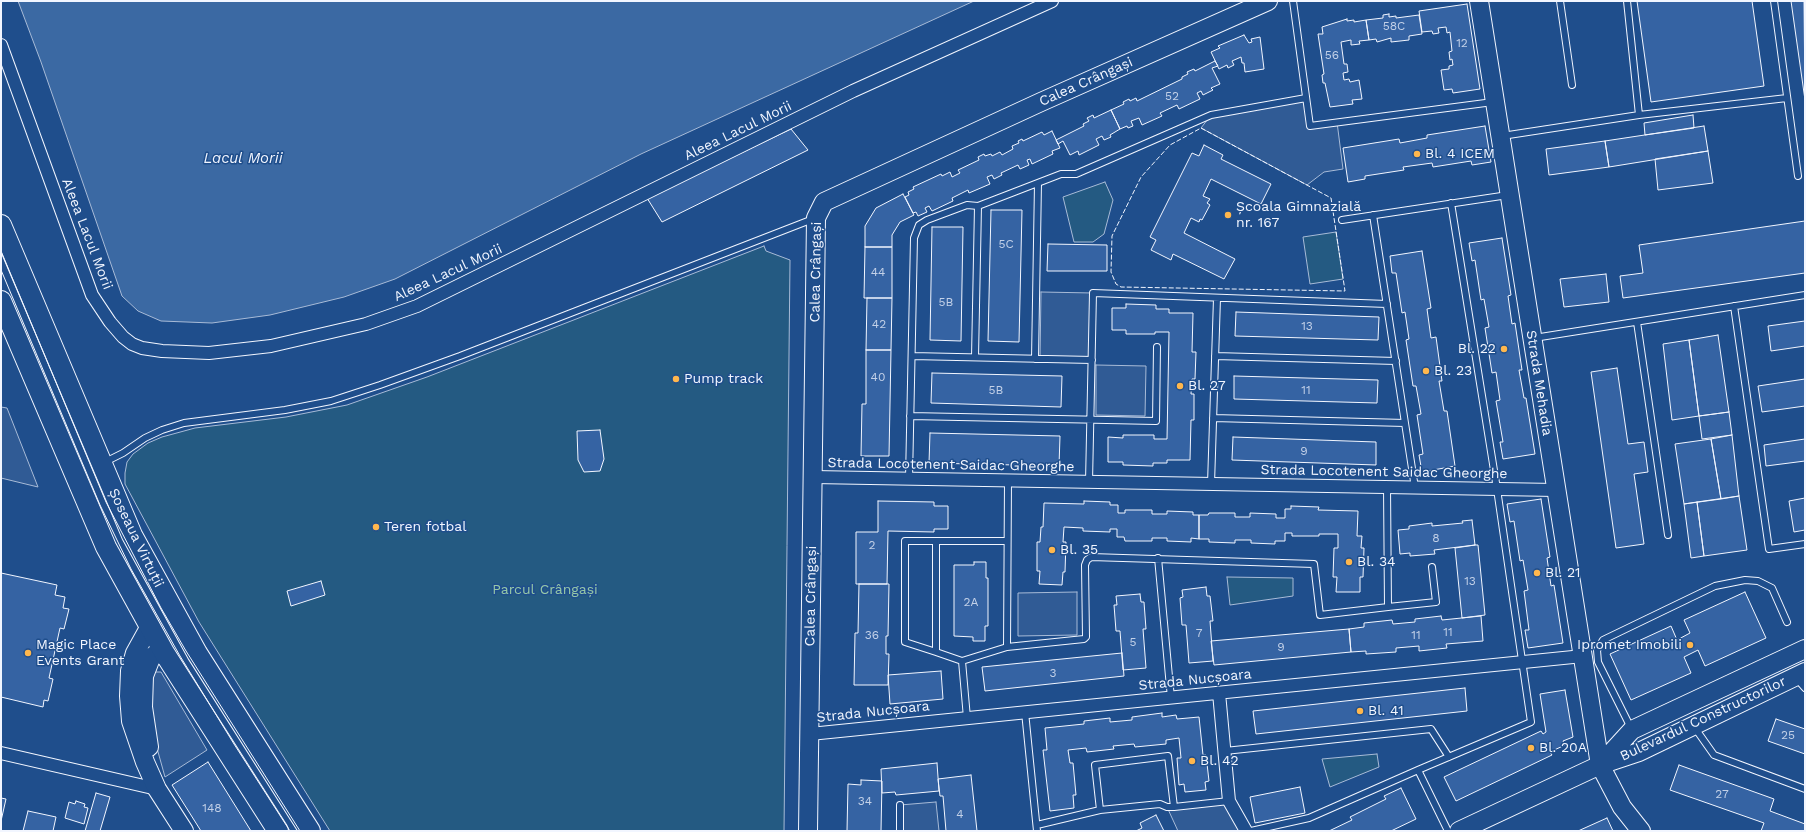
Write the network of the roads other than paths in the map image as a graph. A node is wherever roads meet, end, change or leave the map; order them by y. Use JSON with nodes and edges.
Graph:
{"nodes":[{"id":1,"x":1052,"y":1,"type":"edge"},
{"id":2,"x":1268,"y":1,"type":"edge"},
{"id":3,"x":1293,"y":1,"type":"edge"},
{"id":4,"x":1479,"y":1,"type":"edge"},
{"id":5,"x":1560,"y":1,"type":"edge"},
{"id":6,"x":1627,"y":1,"type":"edge"},
{"id":7,"x":1774,"y":1,"type":"edge"},
{"id":8,"x":1,"y":46,"type":"edge"},
{"id":9,"x":1572,"y":85,"type":"dead end"},
{"id":10,"x":1306,"y":98,"type":"junction"},
{"id":11,"x":1787,"y":98,"type":"junction"},
{"id":12,"x":1495,"y":102,"type":"junction"},
{"id":13,"x":1639,"y":115,"type":"junction"},
{"id":14,"x":1500,"y":136,"type":"junction"},
{"id":15,"x":1798,"y":176,"type":"dead end"},
{"id":16,"x":1038,"y":183,"type":"junction"},
{"id":17,"x":1510,"y":194,"type":"junction"},
{"id":18,"x":1451,"y":204,"type":"junction"},
{"id":19,"x":978,"y":206,"type":"junction"},
{"id":20,"x":1373,"y":215,"type":"junction"},
{"id":21,"x":816,"y":218,"type":"junction"},
{"id":22,"x":1342,"y":220,"type":"dead end"},
{"id":23,"x":1,"y":225,"type":"edge"},
{"id":24,"x":1805,"y":295,"type":"edge"},
{"id":25,"x":1217,"y":298,"type":"junction"},
{"id":26,"x":1,"y":301,"type":"edge"},
{"id":27,"x":1387,"y":304,"type":"junction"},
{"id":28,"x":1734,"y":306,"type":"junction"},
{"id":29,"x":1638,"y":322,"type":"junction"},
{"id":30,"x":1532,"y":338,"type":"junction"},
{"id":31,"x":1158,"y":347,"type":"dead end"},
{"id":32,"x":912,"y":356,"type":"junction"},
{"id":33,"x":1215,"y":356,"type":"junction"},
{"id":34,"x":975,"y":357,"type":"junction"},
{"id":35,"x":1035,"y":359,"type":"junction"},
{"id":36,"x":1092,"y":360,"type":"junction"},
{"id":37,"x":1396,"y":361,"type":"junction"},
{"id":38,"x":910,"y":416,"type":"junction"},
{"id":39,"x":1213,"y":418,"type":"junction"},
{"id":40,"x":1090,"y":420,"type":"junction"},
{"id":41,"x":1405,"y":423,"type":"junction"},
{"id":42,"x":101,"y":464,"type":"junction"},
{"id":43,"x":813,"y":477,"type":"junction"},
{"id":44,"x":909,"y":479,"type":"junction"},
{"id":45,"x":1008,"y":481,"type":"junction"},
{"id":46,"x":1089,"y":482,"type":"junction"},
{"id":47,"x":1211,"y":484,"type":"junction"},
{"id":48,"x":1387,"y":487,"type":"junction"},
{"id":49,"x":1415,"y":488,"type":"junction"},
{"id":50,"x":1496,"y":489,"type":"junction"},
{"id":51,"x":1556,"y":490,"type":"junction"},
{"id":52,"x":1668,"y":535,"type":"dead end"},
{"id":53,"x":936,"y":541,"type":"junction"},
{"id":54,"x":1007,"y":541,"type":"junction"},
{"id":55,"x":1805,"y":544,"type":"edge"},
{"id":56,"x":1158,"y":558,"type":"junction"},
{"id":57,"x":1432,"y":567,"type":"dead end"},
{"id":58,"x":1388,"y":606,"type":"junction"},
{"id":59,"x":1787,"y":622,"type":"dead end"},
{"id":60,"x":150,"y":626,"type":"junction"},
{"id":61,"x":1007,"y":647,"type":"junction"},
{"id":62,"x":1805,"y":649,"type":"edge"},
{"id":63,"x":936,"y":652,"type":"junction"},
{"id":64,"x":165,"y":654,"type":"junction"},
{"id":65,"x":1583,"y":656,"type":"junction"},
{"id":66,"x":962,"y":661,"type":"junction"},
{"id":67,"x":1522,"y":663,"type":"junction"},
{"id":68,"x":1802,"y":679,"type":"edge"},
{"id":69,"x":1219,"y":693,"type":"junction"},
{"id":70,"x":1171,"y":698,"type":"junction"},
{"id":71,"x":1025,"y":712,"type":"junction"},
{"id":72,"x":967,"y":718,"type":"junction"},
{"id":73,"x":1694,"y":726,"type":"junction"},
{"id":74,"x":1632,"y":730,"type":"junction"},
{"id":75,"x":810,"y":734,"type":"junction"},
{"id":76,"x":1225,"y":751,"type":"junction"},
{"id":77,"x":1,"y":753,"type":"edge"},
{"id":78,"x":1449,"y":757,"type":"junction"},
{"id":79,"x":1600,"y":765,"type":"junction"},
{"id":80,"x":1418,"y":770,"type":"junction"},
{"id":81,"x":157,"y":789,"type":"junction"},
{"id":82,"x":1805,"y":789,"type":"edge"},
{"id":83,"x":1229,"y":801,"type":"junction"},
{"id":84,"x":900,"y":805,"type":"dead end"},
{"id":85,"x":1174,"y":807,"type":"junction"},
{"id":86,"x":1100,"y":810,"type":"junction"},
{"id":87,"x":1037,"y":828,"type":"edge"},
{"id":88,"x":184,"y":831,"type":"edge"},
{"id":89,"x":278,"y":831,"type":"edge"},
{"id":90,"x":310,"y":831,"type":"edge"},
{"id":91,"x":808,"y":831,"type":"edge"},
{"id":92,"x":900,"y":831,"type":"edge"},
{"id":93,"x":1246,"y":831,"type":"edge"},
{"id":94,"x":1251,"y":831,"type":"edge"},
{"id":95,"x":1448,"y":831,"type":"edge"},
{"id":96,"x":1459,"y":831,"type":"edge"},
{"id":97,"x":1641,"y":831,"type":"edge"}],
"edges":[{"from":1,"to":8,"type":"street","name":"Aleea Lacul Morii"},
{"from":2,"to":21,"type":"street","name":"Calea Crângași"},
{"from":3,"to":10,"type":"lane"},
{"from":4,"to":12,"type":"street","name":"Strada Mehadia"},
{"from":5,"to":9,"type":"lane"},
{"from":6,"to":13,"type":"lane"},
{"from":7,"to":11,"type":"lane"},
{"from":10,"to":12,"type":"lane"},
{"from":10,"to":16,"type":"lane"},
{"from":11,"to":13,"type":"lane"},
{"from":11,"to":15,"type":"lane"},
{"from":12,"to":14,"type":"street","name":"Strada Mehadia"},
{"from":13,"to":14,"type":"lane"},
{"from":14,"to":17,"type":"street","name":"Strada Mehadia"},
{"from":16,"to":19,"type":"lane"},
{"from":16,"to":35,"type":"lane"},
{"from":17,"to":18,"type":"lane"},
{"from":17,"to":30,"type":"street","name":"Strada Mehadia"},
{"from":18,"to":20,"type":"lane"},
{"from":18,"to":50,"type":"lane"},
{"from":19,"to":32,"type":"lane"},
{"from":19,"to":34,"type":"lane"},
{"from":20,"to":22,"type":"lane"},
{"from":20,"to":27,"type":"lane"},
{"from":21,"to":42,"type":"lane"},
{"from":21,"to":43,"type":"street","name":"Calea Crângași"},
{"from":23,"to":42,"type":"main road","name":"Șoseaua Virtuții"},
{"from":24,"to":28,"type":"lane"},
{"from":25,"to":27,"type":"lane","name":"Strada Locotenent Saidac Gheorghe"},
{"from":25,"to":33,"type":"lane"},
{"from":25,"to":36,"type":"lane","name":"Strada Locotenent Saidac Gheorghe"},
{"from":26,"to":60,"type":"main road","name":"Șoseaua Virtuții"},
{"from":27,"to":37,"type":"lane"},
{"from":28,"to":29,"type":"lane"},
{"from":28,"to":55,"type":"lane"},
{"from":29,"to":30,"type":"lane"},
{"from":29,"to":52,"type":"lane"},
{"from":30,"to":51,"type":"street","name":"Strada Mehadia"},
{"from":31,"to":40,"type":"lane"},
{"from":32,"to":34,"type":"lane"},
{"from":32,"to":38,"type":"lane"},
{"from":33,"to":37,"type":"lane"},
{"from":33,"to":39,"type":"lane"},
{"from":34,"to":35,"type":"lane"},
{"from":35,"to":36,"type":"lane"},
{"from":36,"to":40,"type":"lane","name":"Strada Locotenent Saidac Gheorghe"},
{"from":37,"to":41,"type":"lane"},
{"from":38,"to":40,"type":"lane"},
{"from":38,"to":44,"type":"lane"},
{"from":39,"to":41,"type":"lane"},
{"from":39,"to":47,"type":"lane"},
{"from":40,"to":46,"type":"lane","name":"Strada Locotenent Saidac Gheorghe"},
{"from":41,"to":49,"type":"lane"},
{"from":42,"to":90,"type":"main road","name":"Șoseaua Virtuții"},
{"from":43,"to":44,"type":"street","name":"Strada Locotenent Saidac Gheorghe"},
{"from":43,"to":75,"type":"street","name":"Calea Crângași"},
{"from":44,"to":45,"type":"street","name":"Strada Locotenent Saidac Gheorghe"},
{"from":45,"to":46,"type":"street","name":"Strada Locotenent Saidac Gheorghe"},
{"from":45,"to":54,"type":"lane"},
{"from":46,"to":47,"type":"street","name":"Strada Locotenent Saidac Gheorghe"},
{"from":47,"to":48,"type":"street","name":"Strada Locotenent Saidac Gheorghe"},
{"from":48,"to":49,"type":"street","name":"Strada Locotenent Saidac Gheorghe"},
{"from":48,"to":58,"type":"lane"},
{"from":49,"to":50,"type":"street","name":"Strada Locotenent Saidac Gheorghe"},
{"from":50,"to":51,"type":"street","name":"Strada Locotenent Saidac Gheorghe"},
{"from":50,"to":67,"type":"lane"},
{"from":51,"to":65,"type":"street","name":"Strada Mehadia"},
{"from":53,"to":54,"type":"lane"},
{"from":53,"to":63,"type":"lane"},
{"from":53,"to":63,"type":"lane"},
{"from":54,"to":61,"type":"lane"},
{"from":56,"to":58,"type":"lane"},
{"from":56,"to":61,"type":"lane"},
{"from":56,"to":70,"type":"lane"},
{"from":57,"to":58,"type":"lane"},
{"from":59,"to":74,"type":"lane"},
{"from":60,"to":64,"type":"main road","name":"Șoseaua Virtuții"},
{"from":60,"to":81,"type":"street"},
{"from":61,"to":66,"type":"lane"},
{"from":62,"to":74,"type":"street","name":"Bulevardul Constructorilor"},
{"from":63,"to":66,"type":"lane"},
{"from":64,"to":81,"type":"street"},
{"from":64,"to":89,"type":"main road","name":"Șoseaua Virtuții"},
{"from":65,"to":67,"type":"street","name":"Strada Nucșoara"},
{"from":65,"to":79,"type":"street","name":"Strada Mehadia"},
{"from":66,"to":72,"type":"lane"},
{"from":67,"to":69,"type":"street","name":"Strada Nucșoara"},
{"from":67,"to":78,"type":"lane"},
{"from":68,"to":73,"type":"street","name":"Bulevardul Constructorilor"},
{"from":69,"to":70,"type":"street","name":"Strada Nucșoara"},
{"from":69,"to":76,"type":"street"},
{"from":70,"to":71,"type":"street","name":"Strada Nucșoara"},
{"from":71,"to":72,"type":"street","name":"Strada Nucșoara"},
{"from":71,"to":87,"type":"lane"},
{"from":72,"to":75,"type":"street","name":"Strada Nucșoara"},
{"from":73,"to":79,"type":"street","name":"Bulevardul Constructorilor"},
{"from":73,"to":82,"type":"lane"},
{"from":74,"to":79,"type":"street","name":"Bulevardul Constructorilor"},
{"from":75,"to":91,"type":"street","name":"Calea Crângași"},
{"from":76,"to":78,"type":"lane"},
{"from":76,"to":83,"type":"street"},
{"from":77,"to":81,"type":"street"},
{"from":78,"to":80,"type":"lane"},
{"from":79,"to":96,"type":"street","name":"Bulevardul Constructorilor"},
{"from":79,"to":97,"type":"street","name":"Strada Mehadia"},
{"from":80,"to":94,"type":"lane"},
{"from":80,"to":95,"type":"lane"},
{"from":81,"to":88,"type":"street"},
{"from":83,"to":85,"type":"lane"},
{"from":83,"to":93,"type":"street"},
{"from":84,"to":92,"type":"lane"},
{"from":85,"to":86,"type":"lane"},
{"from":85,"to":86,"type":"lane"},
{"from":86,"to":87,"type":"lane"}]}
